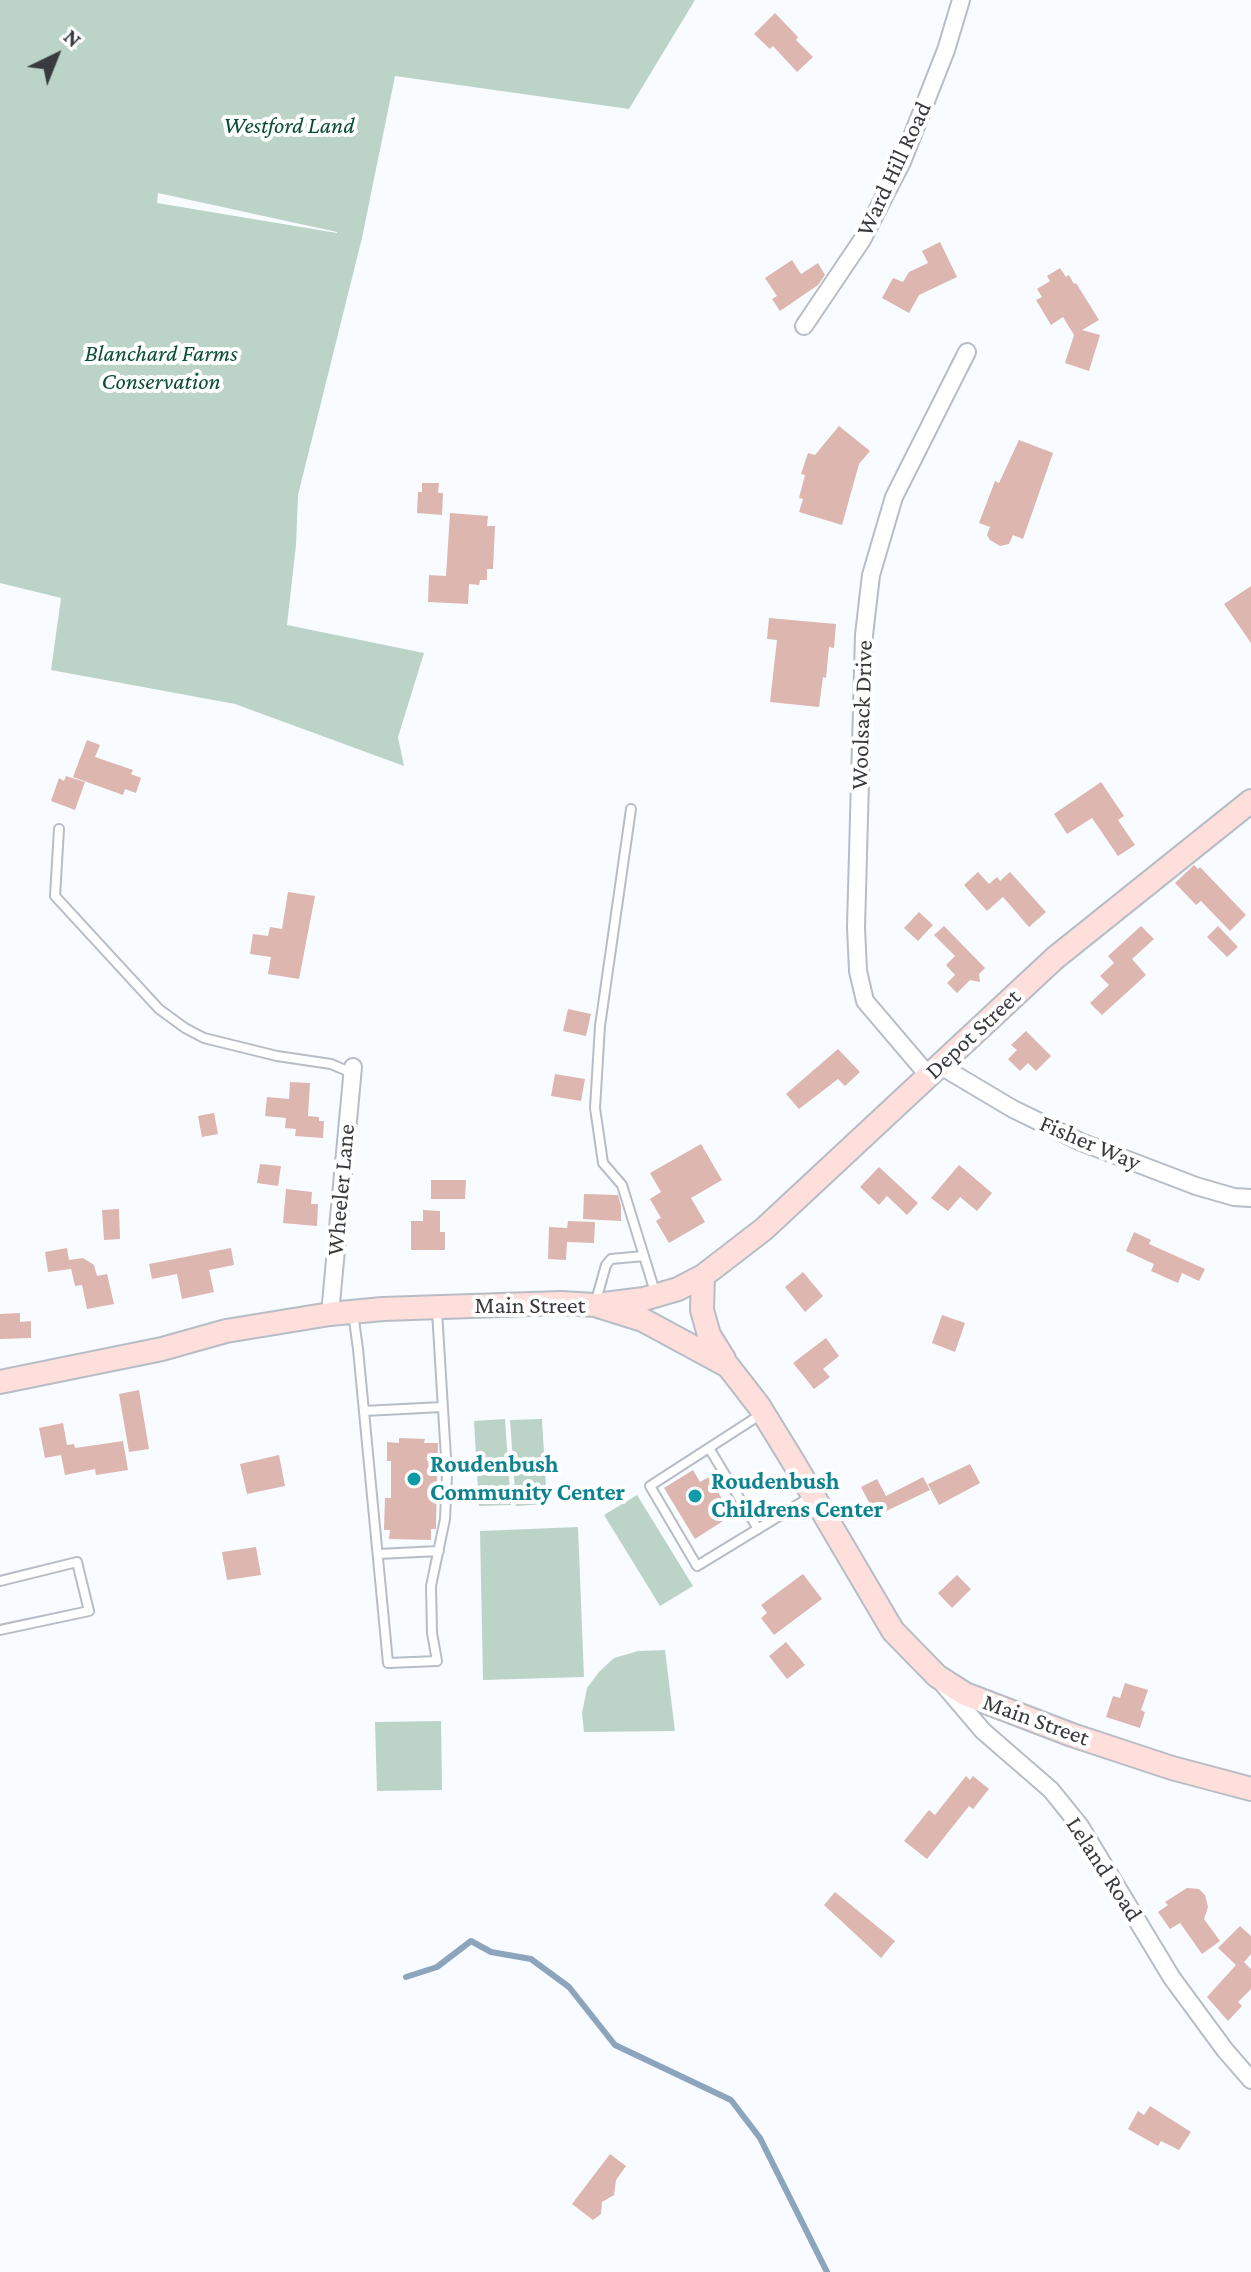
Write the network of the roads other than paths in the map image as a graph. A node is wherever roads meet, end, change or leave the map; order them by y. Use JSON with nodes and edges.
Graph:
{"nodes":[{"id":1,"x":961,"y":0,"type":"edge"},
{"id":2,"x":804,"y":326,"type":"dead end"},
{"id":3,"x":967,"y":352,"type":"dead end"},
{"id":4,"x":631,"y":809,"type":"dead end"},
{"id":5,"x":1247,"y":809,"type":"edge"},
{"id":6,"x":59,"y":829,"type":"dead end"},
{"id":7,"x":352,"y":1070,"type":"joint"},
{"id":8,"x":934,"y":1070,"type":"junction"},
{"id":9,"x":1251,"y":1198,"type":"edge"},
{"id":10,"x":644,"y":1256,"type":"junction"},
{"id":11,"x":703,"y":1276,"type":"junction"},
{"id":12,"x":656,"y":1295,"type":"junction"},
{"id":13,"x":595,"y":1305,"type":"junction"},
{"id":14,"x":436,"y":1307,"type":"junction"},
{"id":15,"x":341,"y":1313,"type":"junction"},
{"id":16,"x":728,"y":1366,"type":"junction"},
{"id":17,"x":0,"y":1382,"type":"edge"},
{"id":18,"x":442,"y":1407,"type":"junction"},
{"id":19,"x":364,"y":1411,"type":"junction"},
{"id":20,"x":763,"y":1413,"type":"junction"},
{"id":21,"x":709,"y":1448,"type":"junction"},
{"id":22,"x":813,"y":1495,"type":"junction"},
{"id":23,"x":758,"y":1529,"type":"junction"},
{"id":24,"x":439,"y":1551,"type":"junction"},
{"id":25,"x":378,"y":1554,"type":"junction"},
{"id":26,"x":0,"y":1581,"type":"edge"},
{"id":27,"x":0,"y":1628,"type":"edge"},
{"id":28,"x":937,"y":1676,"type":"junction"},
{"id":29,"x":1251,"y":1789,"type":"edge"},
{"id":30,"x":1251,"y":2080,"type":"edge"}],
"edges":[{"from":1,"to":2,"type":"street","name":"Ward Hill Road"},
{"from":3,"to":8,"type":"street","name":"Woolsack Drive"},
{"from":4,"to":10,"type":"lane"},
{"from":5,"to":8,"type":"main road","name":"Depot Street"},
{"from":6,"to":7,"type":"lane"},
{"from":7,"to":15,"type":"street","name":"Wheeler Lane"},
{"from":8,"to":9,"type":"street","name":"Fisher Way"},
{"from":8,"to":11,"type":"main road","name":"Depot Street"},
{"from":10,"to":12,"type":"lane"},
{"from":10,"to":13,"type":"lane"},
{"from":11,"to":12,"type":"main road","name":"Depot Street"},
{"from":11,"to":16,"type":"main road"},
{"from":12,"to":13,"type":"main road","name":"Depot Street"},
{"from":13,"to":14,"type":"main road","name":"Main Street"},
{"from":13,"to":16,"type":"main road","name":"Main Street"},
{"from":14,"to":15,"type":"main road","name":"Main Street"},
{"from":14,"to":18,"type":"lane"},
{"from":15,"to":17,"type":"main road","name":"Main Street"},
{"from":15,"to":19,"type":"lane"},
{"from":16,"to":20,"type":"main road","name":"Main Street"},
{"from":18,"to":19,"type":"lane"},
{"from":18,"to":24,"type":"lane"},
{"from":19,"to":25,"type":"lane"},
{"from":20,"to":21,"type":"lane"},
{"from":20,"to":22,"type":"main road","name":"Main Street"},
{"from":21,"to":23,"type":"lane"},
{"from":21,"to":23,"type":"lane"},
{"from":22,"to":23,"type":"lane"},
{"from":22,"to":28,"type":"main road","name":"Main Street"},
{"from":24,"to":25,"type":"lane"},
{"from":24,"to":25,"type":"lane"},
{"from":26,"to":27,"type":"lane"},
{"from":28,"to":29,"type":"main road","name":"Main Street"},
{"from":28,"to":30,"type":"street","name":"Leland Road"}]}
